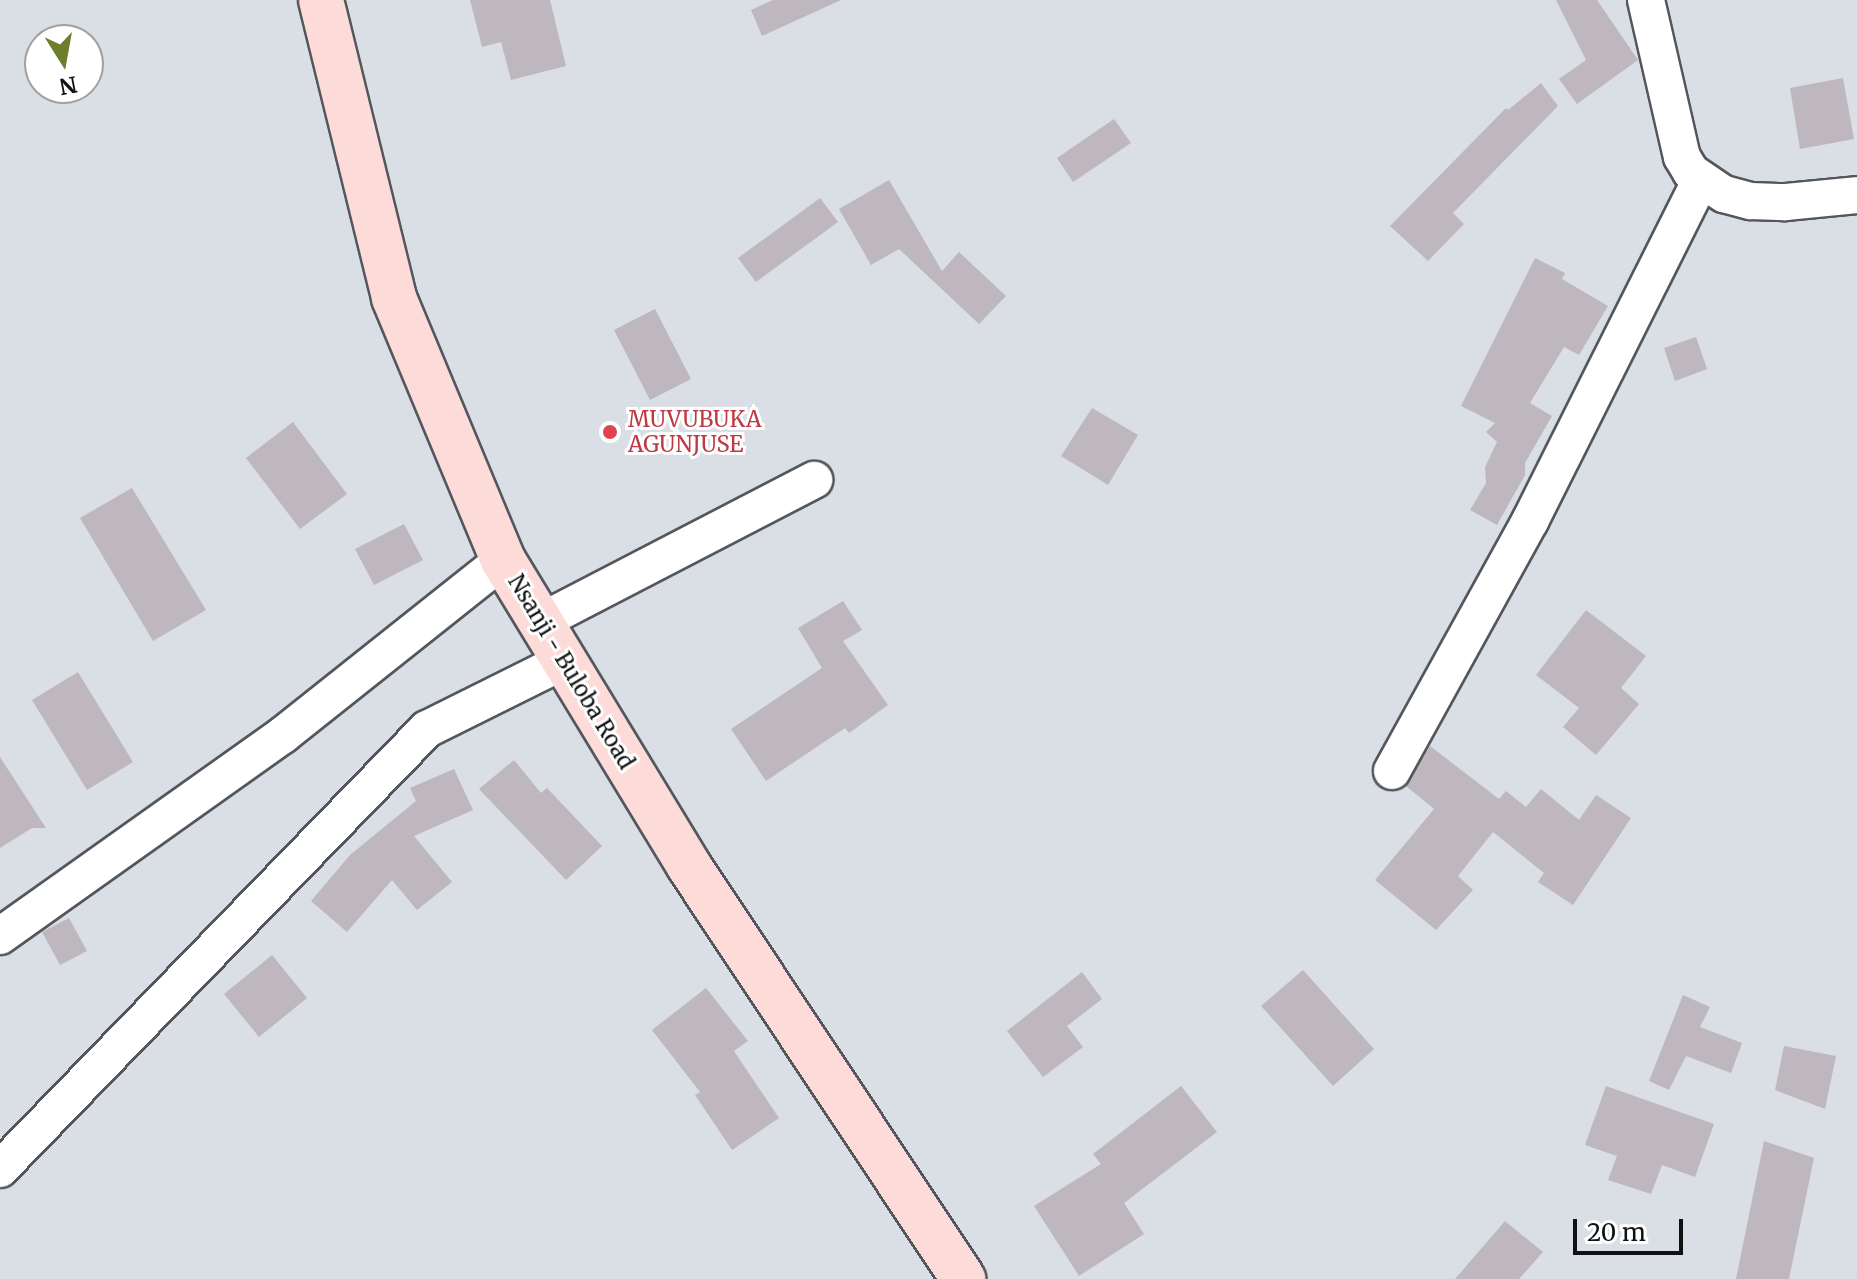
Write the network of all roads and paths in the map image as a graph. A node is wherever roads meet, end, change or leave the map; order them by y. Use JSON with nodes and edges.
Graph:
{"nodes":[{"id":1,"x":321,"y":0,"type":"edge"},
{"id":2,"x":1646,"y":0,"type":"edge"},
{"id":3,"x":1700,"y":181,"type":"junction"},
{"id":4,"x":1857,"y":195,"type":"edge"},
{"id":5,"x":814,"y":480,"type":"dead end"},
{"id":6,"x":503,"y":560,"type":"junction"},
{"id":7,"x":540,"y":622,"type":"junction"},
{"id":8,"x":564,"y":661,"type":"junction"},
{"id":9,"x":1392,"y":771,"type":"dead end"},
{"id":10,"x":0,"y":936,"type":"edge"},
{"id":11,"x":0,"y":1169,"type":"edge"},
{"id":12,"x":963,"y":1279,"type":"edge"}],
"edges":[{"from":1,"to":6,"type":"main road","name":"Nsanji - Buloba Road"},
{"from":2,"to":3,"type":"street"},
{"from":3,"to":4,"type":"street"},
{"from":3,"to":9,"type":"street"},
{"from":5,"to":7,"type":"street"},
{"from":6,"to":7,"type":"main road","name":"Nsanji - Buloba Road"},
{"from":6,"to":10,"type":"street"},
{"from":7,"to":8,"type":"main road","name":"Nsanji - Buloba Road"},
{"from":8,"to":11,"type":"street"},
{"from":8,"to":12,"type":"main road","name":"Nsanji - Buloba Road"}]}
